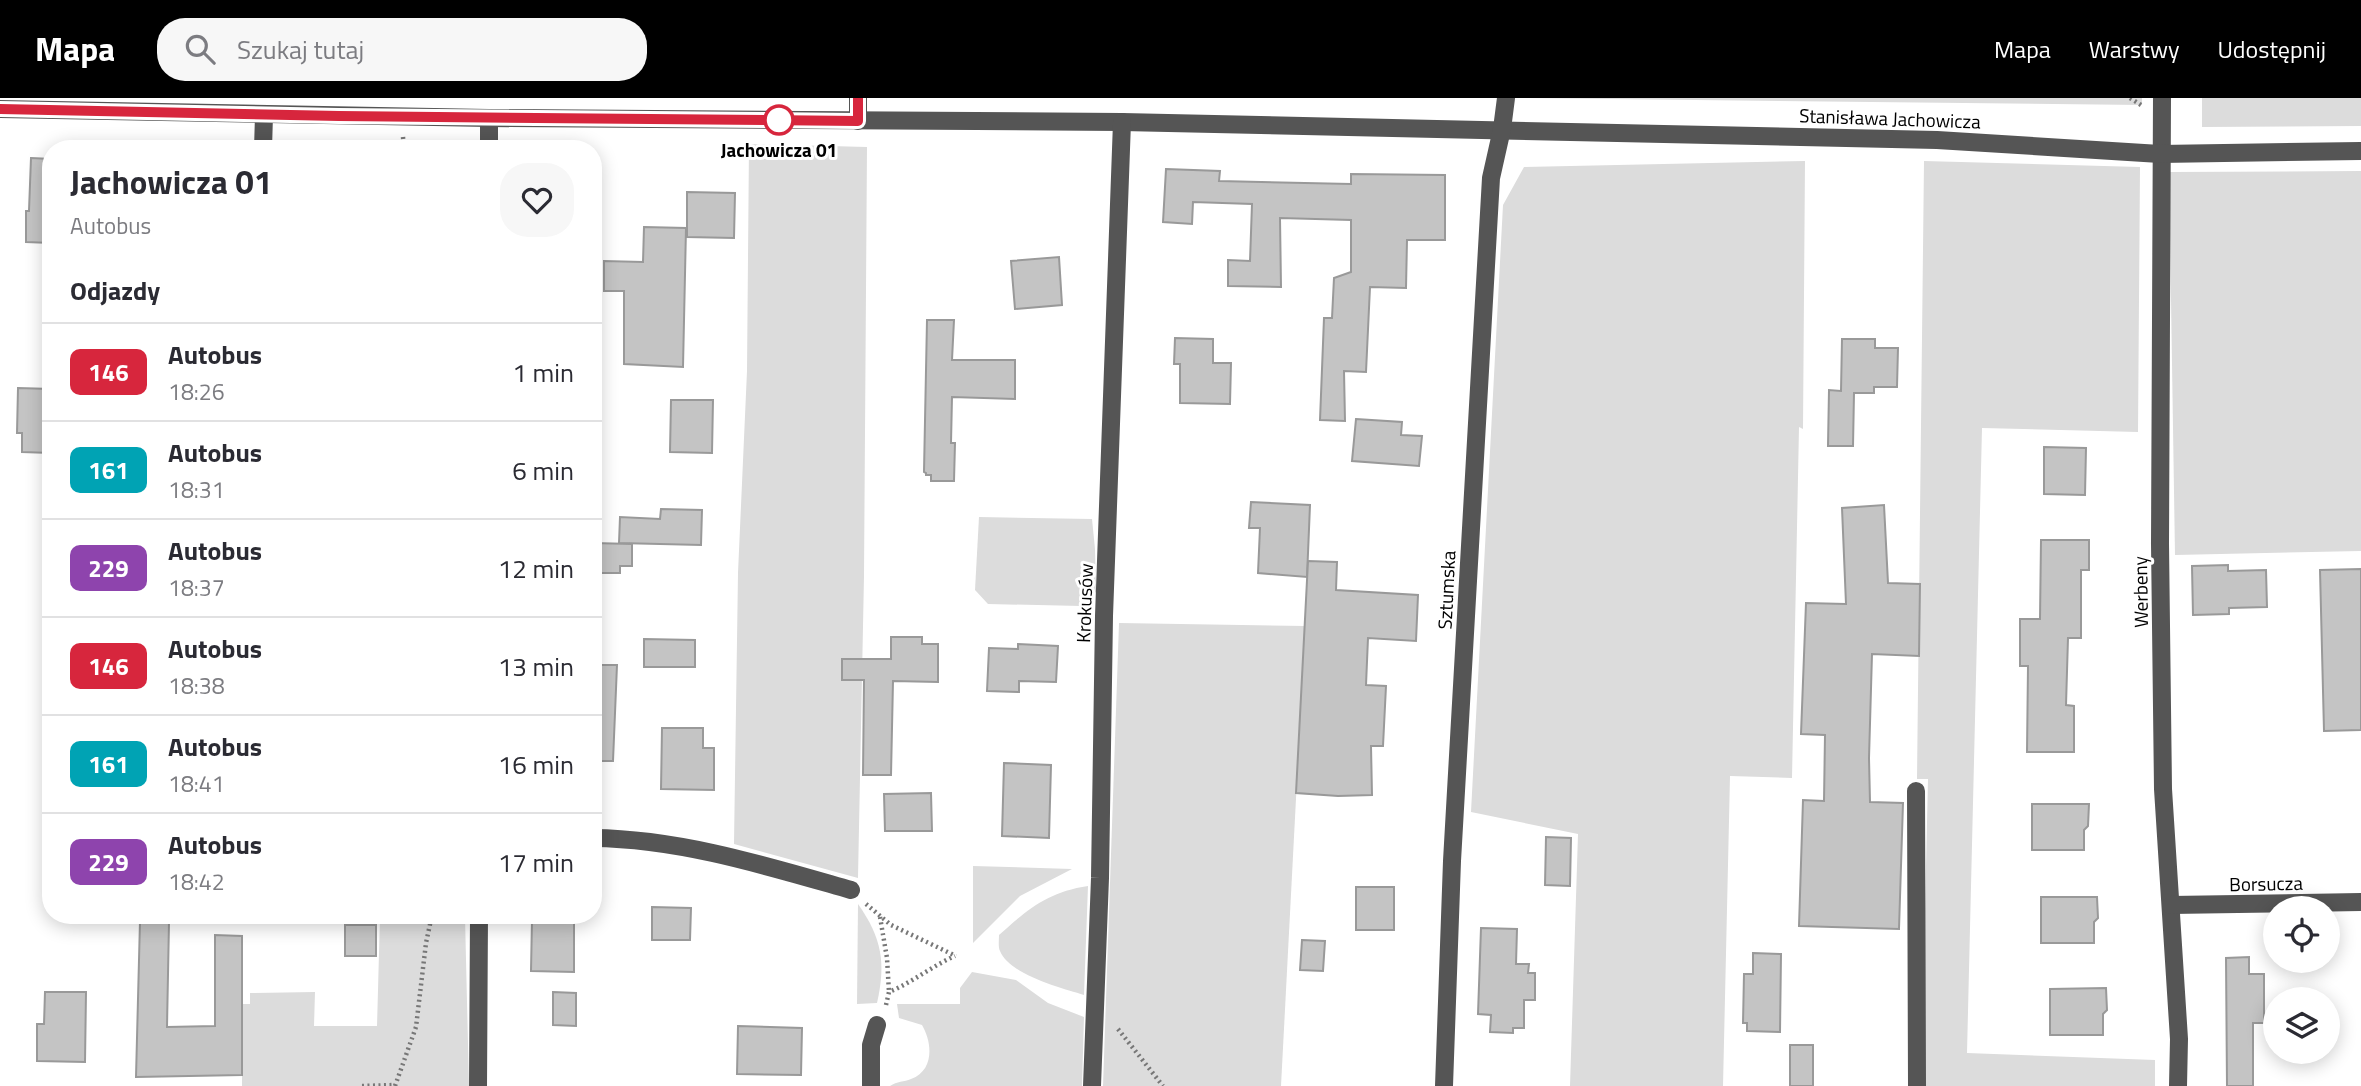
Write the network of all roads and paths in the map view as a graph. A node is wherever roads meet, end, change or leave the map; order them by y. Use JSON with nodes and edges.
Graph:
{"nodes":[{"id":1,"x":858,"y":98,"type":"edge"},
{"id":2,"x":1506,"y":98,"type":"edge"},
{"id":3,"x":2162,"y":98,"type":"edge"},
{"id":4,"x":199,"y":106,"type":"edge"},
{"id":5,"x":0,"y":109,"type":"edge"},
{"id":6,"x":264,"y":115,"type":"junction"},
{"id":7,"x":489,"y":118,"type":"junction"},
{"id":8,"x":858,"y":121,"type":"junction"},
{"id":9,"x":1122,"y":122,"type":"junction"},
{"id":10,"x":1502,"y":129,"type":"junction"},
{"id":11,"x":263,"y":140,"type":"edge"},
{"id":12,"x":489,"y":140,"type":"edge"},
{"id":13,"x":2361,"y":151,"type":"edge"},
{"id":14,"x":2160,"y":153,"type":"junction"},
{"id":15,"x":1916,"y":791,"type":"dead end"},
{"id":16,"x":602,"y":838,"type":"edge"},
{"id":17,"x":850,"y":890,"type":"joint"},
{"id":18,"x":2361,"y":902,"type":"edge"},
{"id":19,"x":2171,"y":905,"type":"junction"},
{"id":20,"x":880,"y":916,"type":"junction"},
{"id":21,"x":430,"y":924,"type":"edge"},
{"id":22,"x":479,"y":924,"type":"edge"},
{"id":23,"x":889,"y":992,"type":"junction"},
{"id":24,"x":886,"y":1004,"type":"dead end"},
{"id":25,"x":1096,"y":1007,"type":"junction"},
{"id":26,"x":877,"y":1025,"type":"dead end"},
{"id":27,"x":362,"y":1086,"type":"edge"},
{"id":28,"x":395,"y":1086,"type":"edge"},
{"id":29,"x":478,"y":1086,"type":"edge"},
{"id":30,"x":870,"y":1086,"type":"edge"},
{"id":31,"x":1092,"y":1086,"type":"edge"},
{"id":32,"x":1163,"y":1086,"type":"edge"},
{"id":33,"x":1444,"y":1086,"type":"edge"},
{"id":34,"x":1917,"y":1086,"type":"edge"},
{"id":35,"x":2178,"y":1086,"type":"edge"}],
"edges":[{"from":1,"to":8,"type":"street"},
{"from":2,"to":10,"type":"street","name":"Sztumska"},
{"from":3,"to":14,"type":"street","name":"Werbeny"},
{"from":4,"to":5,"type":"street","name":"Stanisława Jachowicza"},
{"from":4,"to":6,"type":"street","name":"Stanisława Jachowicza"},
{"from":6,"to":7,"type":"street","name":"Stanisława Jachowicza"},
{"from":6,"to":11,"type":"street"},
{"from":7,"to":8,"type":"street","name":"Stanisława Jachowicza"},
{"from":7,"to":12,"type":"street"},
{"from":8,"to":9,"type":"street","name":"Stanisława Jachowicza"},
{"from":9,"to":10,"type":"street","name":"Stanisława Jachowicza"},
{"from":9,"to":25,"type":"street","name":"Krokusów"},
{"from":10,"to":14,"type":"street","name":"Stanisława Jachowicza"},
{"from":10,"to":33,"type":"street","name":"Sztumska"},
{"from":13,"to":14,"type":"street","name":"Stanisława Jachowicza"},
{"from":14,"to":19,"type":"street","name":"Werbeny"},
{"from":15,"to":34,"type":"street"},
{"from":16,"to":17,"type":"street"},
{"from":17,"to":20,"type":"path"},
{"from":18,"to":19,"type":"street","name":"Borsucza"},
{"from":19,"to":35,"type":"street","name":"Werbeny"},
{"from":20,"to":23,"type":"path"},
{"from":20,"to":23,"type":"path"},
{"from":21,"to":28,"type":"path"},
{"from":22,"to":29,"type":"street"},
{"from":23,"to":24,"type":"path"},
{"from":25,"to":31,"type":"street","name":"Krokusów"},
{"from":25,"to":32,"type":"path"},
{"from":26,"to":30,"type":"street"},
{"from":27,"to":28,"type":"path"}]}
